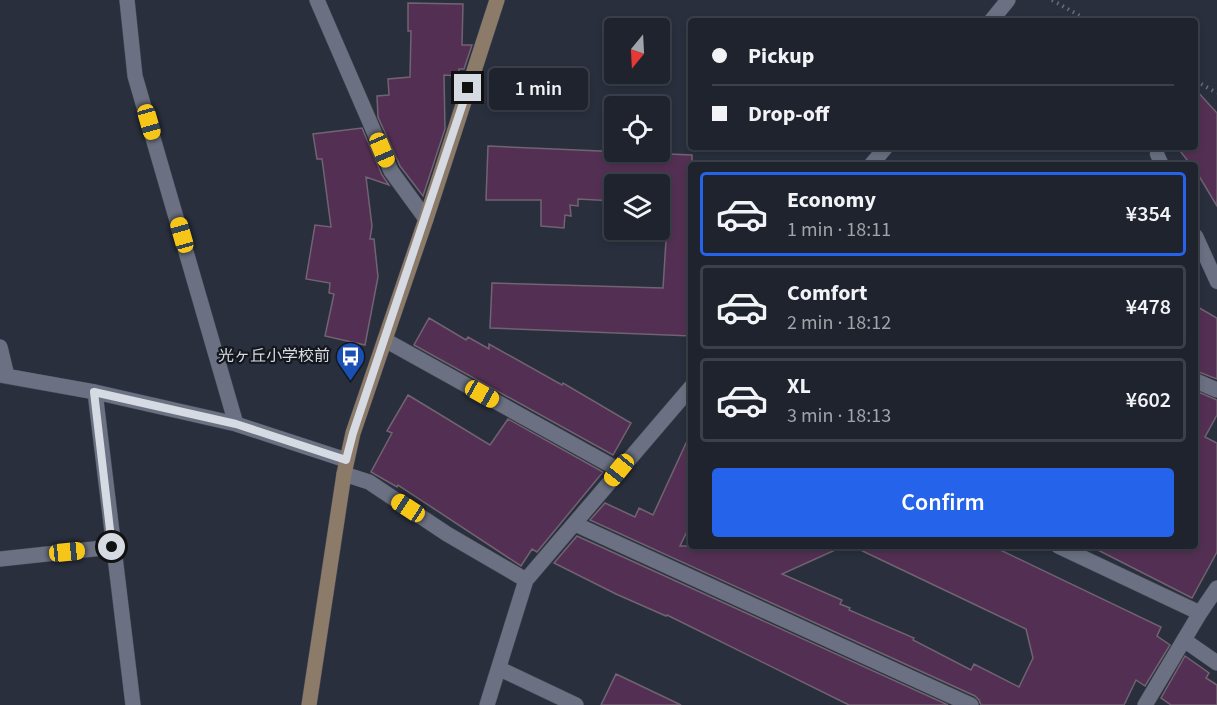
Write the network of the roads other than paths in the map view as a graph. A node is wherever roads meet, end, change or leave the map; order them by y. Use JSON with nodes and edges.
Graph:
{"nodes":[{"id":1,"x":127,"y":0,"type":"edge"},
{"id":2,"x":317,"y":0,"type":"edge"},
{"id":3,"x":497,"y":0,"type":"edge"},
{"id":4,"x":1008,"y":0,"type":"edge"},
{"id":5,"x":993,"y":18,"type":"edge"},
{"id":6,"x":884,"y":150,"type":"edge"},
{"id":7,"x":874,"y":162,"type":"edge"},
{"id":8,"x":426,"y":219,"type":"junction"},
{"id":9,"x":1198,"y":240,"type":"edge"},
{"id":10,"x":1217,"y":282,"type":"edge"},
{"id":11,"x":385,"y":340,"type":"junction"},
{"id":12,"x":0,"y":347,"type":"edge"},
{"id":13,"x":3,"y":376,"type":"edge"},
{"id":14,"x":1198,"y":382,"type":"edge"},
{"id":15,"x":1217,"y":390,"type":"edge"},
{"id":16,"x":688,"y":391,"type":"edge"},
{"id":17,"x":94,"y":392,"type":"junction"},
{"id":18,"x":236,"y":424,"type":"junction"},
{"id":19,"x":345,"y":467,"type":"junction"},
{"id":20,"x":619,"y":470,"type":"junction"},
{"id":21,"x":575,"y":524,"type":"junction"},
{"id":22,"x":112,"y":547,"type":"junction"},
{"id":23,"x":1066,"y":549,"type":"edge"},
{"id":24,"x":0,"y":559,"type":"edge"},
{"id":25,"x":526,"y":580,"type":"junction"},
{"id":26,"x":1217,"y":588,"type":"edge"},
{"id":27,"x":1200,"y":613,"type":"junction"},
{"id":28,"x":1184,"y":640,"type":"junction"},
{"id":29,"x":1217,"y":663,"type":"edge"},
{"id":30,"x":500,"y":669,"type":"junction"},
{"id":31,"x":133,"y":705,"type":"edge"},
{"id":32,"x":309,"y":705,"type":"edge"},
{"id":33,"x":486,"y":705,"type":"edge"},
{"id":34,"x":576,"y":705,"type":"edge"},
{"id":35,"x":972,"y":705,"type":"edge"},
{"id":36,"x":1145,"y":705,"type":"edge"}],
"edges":[{"from":1,"to":18,"type":"street"},
{"from":2,"to":8,"type":"street"},
{"from":3,"to":8,"type":"street"},
{"from":4,"to":5,"type":"street"},
{"from":6,"to":7,"type":"street"},
{"from":8,"to":11,"type":"street"},
{"from":9,"to":10,"type":"lane"},
{"from":11,"to":19,"type":"street"},
{"from":11,"to":20,"type":"street"},
{"from":12,"to":13,"type":"street"},
{"from":13,"to":17,"type":"street"},
{"from":14,"to":15,"type":"street"},
{"from":16,"to":20,"type":"street"},
{"from":17,"to":18,"type":"street"},
{"from":17,"to":22,"type":"street"},
{"from":18,"to":19,"type":"street"},
{"from":19,"to":25,"type":"street"},
{"from":19,"to":32,"type":"street"},
{"from":20,"to":21,"type":"street"},
{"from":21,"to":25,"type":"street"},
{"from":21,"to":35,"type":"street"},
{"from":22,"to":24,"type":"street"},
{"from":22,"to":31,"type":"street"},
{"from":23,"to":27,"type":"street"},
{"from":25,"to":30,"type":"street"},
{"from":26,"to":27,"type":"street"},
{"from":27,"to":28,"type":"street"},
{"from":28,"to":29,"type":"street"},
{"from":28,"to":36,"type":"street"},
{"from":30,"to":33,"type":"street"},
{"from":30,"to":34,"type":"street"}]}
